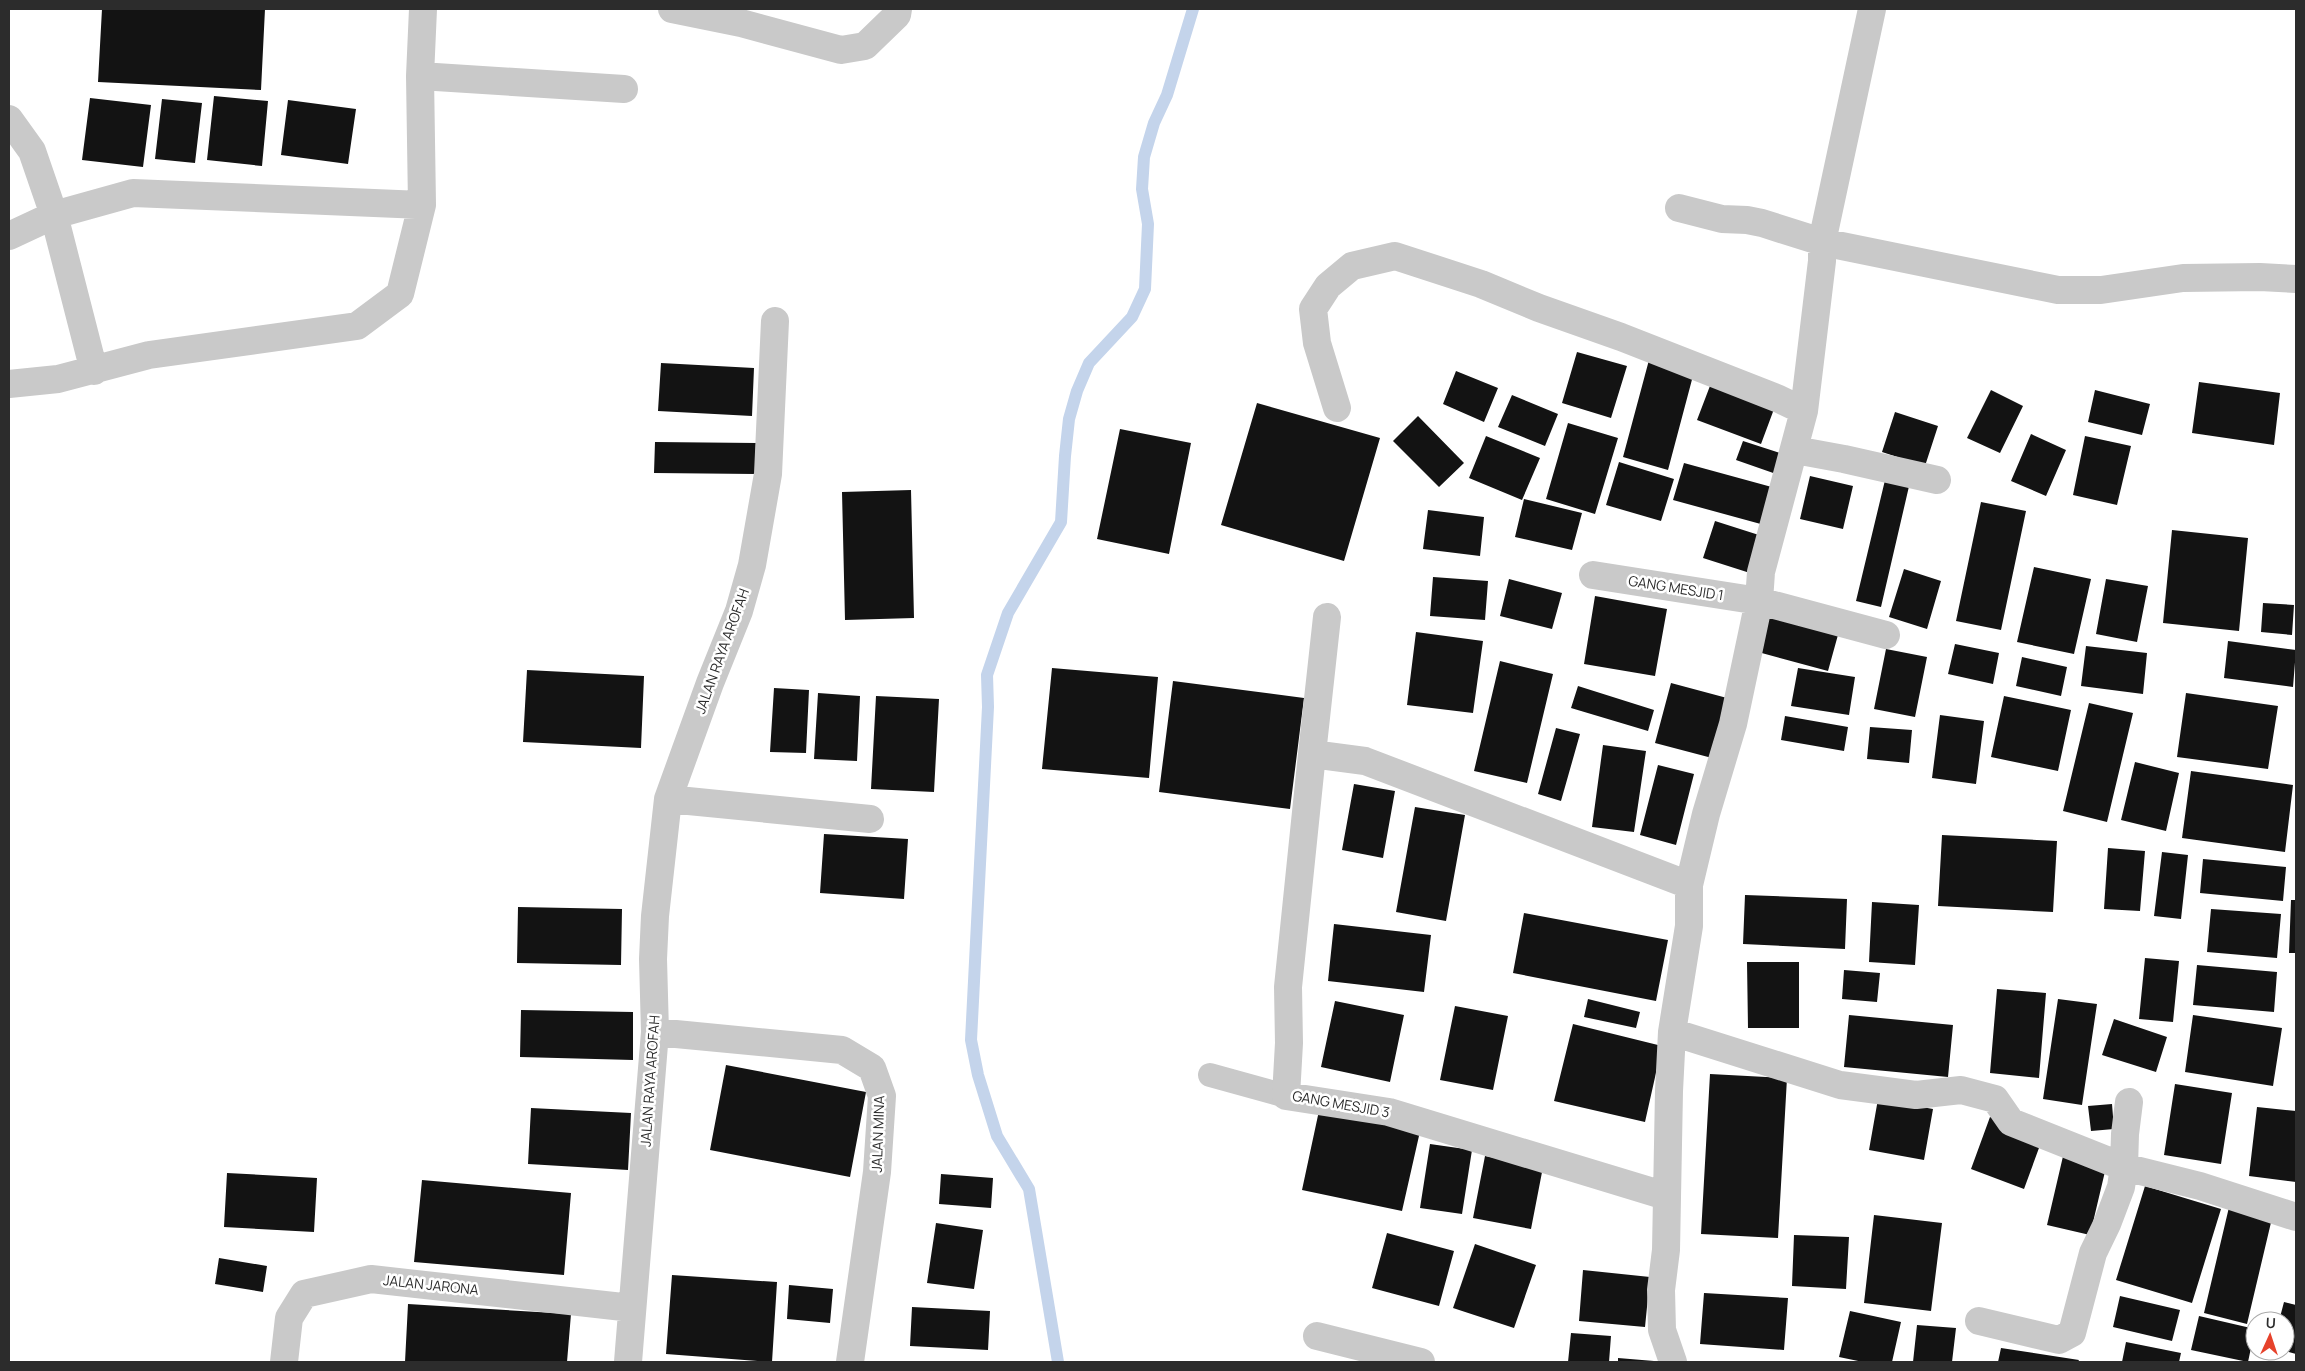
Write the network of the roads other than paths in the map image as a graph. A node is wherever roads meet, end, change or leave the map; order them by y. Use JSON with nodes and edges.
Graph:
{"nodes":[{"id":1,"x":423,"y":9,"type":"edge"},
{"id":2,"x":672,"y":9,"type":"edge"},
{"id":3,"x":898,"y":9,"type":"edge"},
{"id":4,"x":1872,"y":9,"type":"edge"},
{"id":5,"x":420,"y":76,"type":"junction"},
{"id":6,"x":624,"y":89,"type":"dead end"},
{"id":7,"x":9,"y":119,"type":"edge"},
{"id":8,"x":422,"y":205,"type":"junction"},
{"id":9,"x":1679,"y":208,"type":"dead end"},
{"id":10,"x":54,"y":215,"type":"junction"},
{"id":11,"x":9,"y":236,"type":"edge"},
{"id":12,"x":1822,"y":242,"type":"junction"},
{"id":13,"x":2296,"y":279,"type":"edge"},
{"id":14,"x":775,"y":321,"type":"dead end"},
{"id":15,"x":94,"y":371,"type":"junction"},
{"id":16,"x":9,"y":384,"type":"edge"},
{"id":17,"x":1337,"y":408,"type":"dead end"},
{"id":18,"x":1804,"y":411,"type":"junction"},
{"id":19,"x":1794,"y":450,"type":"junction"},
{"id":20,"x":1937,"y":480,"type":"dead end"},
{"id":21,"x":1593,"y":575,"type":"dead end"},
{"id":22,"x":1759,"y":601,"type":"junction"},
{"id":23,"x":1328,"y":617,"type":"dead end"},
{"id":24,"x":1886,"y":635,"type":"dead end"},
{"id":25,"x":1312,"y":754,"type":"junction"},
{"id":26,"x":668,"y":799,"type":"junction"},
{"id":27,"x":870,"y":820,"type":"dead end"},
{"id":28,"x":1689,"y":885,"type":"junction"},
{"id":29,"x":655,"y":1032,"type":"junction"},
{"id":30,"x":1672,"y":1032,"type":"junction"},
{"id":31,"x":1210,"y":1075,"type":"dead end"},
{"id":32,"x":1286,"y":1096,"type":"junction"},
{"id":33,"x":2129,"y":1102,"type":"dead end"},
{"id":34,"x":2124,"y":1167,"type":"junction"},
{"id":35,"x":1666,"y":1196,"type":"junction"},
{"id":36,"x":2296,"y":1217,"type":"edge"},
{"id":37,"x":632,"y":1308,"type":"junction"},
{"id":38,"x":1979,"y":1321,"type":"dead end"},
{"id":39,"x":1317,"y":1336,"type":"dead end"},
{"id":40,"x":284,"y":1362,"type":"edge"},
{"id":41,"x":628,"y":1362,"type":"edge"},
{"id":42,"x":850,"y":1362,"type":"edge"},
{"id":43,"x":1421,"y":1362,"type":"edge"},
{"id":44,"x":1673,"y":1362,"type":"edge"}],
"edges":[{"from":1,"to":5,"type":"street"},
{"from":2,"to":3,"type":"street"},
{"from":4,"to":12,"type":"street"},
{"from":5,"to":6,"type":"street"},
{"from":5,"to":8,"type":"street"},
{"from":7,"to":10,"type":"street"},
{"from":8,"to":10,"type":"street"},
{"from":8,"to":15,"type":"street"},
{"from":9,"to":12,"type":"street"},
{"from":10,"to":11,"type":"street"},
{"from":10,"to":15,"type":"street"},
{"from":12,"to":13,"type":"street"},
{"from":12,"to":18,"type":"street"},
{"from":14,"to":26,"type":"street","name":"JALAN RAYA AROFAH"},
{"from":15,"to":16,"type":"street"},
{"from":17,"to":18,"type":"street"},
{"from":18,"to":19,"type":"street"},
{"from":19,"to":20,"type":"street"},
{"from":19,"to":22,"type":"street"},
{"from":21,"to":22,"type":"street","name":"GANG MESJID 1"},
{"from":22,"to":24,"type":"street","name":"GANG MESJID 1"},
{"from":22,"to":28,"type":"street"},
{"from":23,"to":25,"type":"street","name":"GANG MESJID 3"},
{"from":25,"to":28,"type":"street"},
{"from":25,"to":32,"type":"street","name":"GANG MESJID 3"},
{"from":26,"to":27,"type":"street"},
{"from":26,"to":29,"type":"street","name":"JALAN RAYA AROFAH"},
{"from":28,"to":30,"type":"street"},
{"from":29,"to":37,"type":"street","name":"JALAN RAYA AROFAH"},
{"from":29,"to":42,"type":"street","name":"JALAN MINA"},
{"from":30,"to":34,"type":"street"},
{"from":30,"to":35,"type":"street"},
{"from":31,"to":32,"type":"lane"},
{"from":32,"to":35,"type":"street","name":"GANG MESJID 3"},
{"from":33,"to":34,"type":"street"},
{"from":34,"to":36,"type":"street"},
{"from":34,"to":38,"type":"street"},
{"from":35,"to":44,"type":"street"},
{"from":37,"to":40,"type":"street","name":"JALAN JARONA"},
{"from":37,"to":41,"type":"street","name":"JALAN RAYA AROFAH"},
{"from":39,"to":43,"type":"street"}]}
